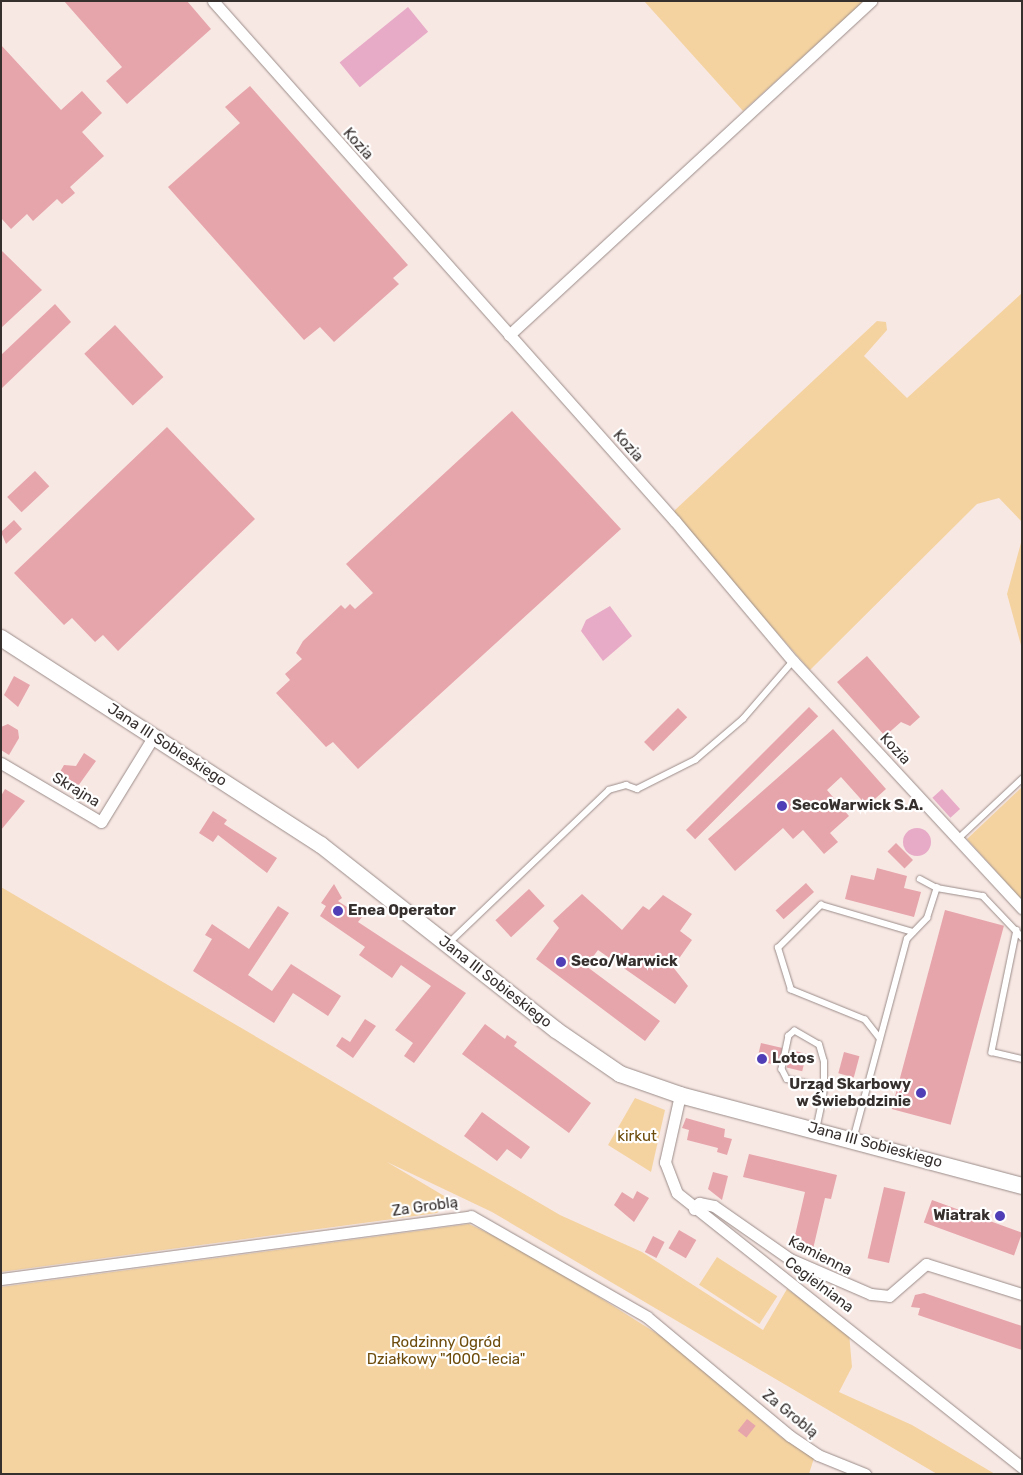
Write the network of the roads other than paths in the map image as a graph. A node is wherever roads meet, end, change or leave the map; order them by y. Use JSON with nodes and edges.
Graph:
{"nodes":[{"id":1,"x":213,"y":1,"type":"edge"},
{"id":2,"x":871,"y":1,"type":"edge"},
{"id":3,"x":509,"y":335,"type":"junction"},
{"id":4,"x":1,"y":638,"type":"edge"},
{"id":5,"x":793,"y":661,"type":"junction"},
{"id":6,"x":154,"y":736,"type":"junction"},
{"id":7,"x":1,"y":763,"type":"edge"},
{"id":8,"x":1022,"y":778,"type":"edge"},
{"id":9,"x":958,"y":840,"type":"junction"},
{"id":10,"x":920,"y":878,"type":"dead end"},
{"id":11,"x":937,"y":888,"type":"junction"},
{"id":12,"x":1022,"y":908,"type":"edge"},
{"id":13,"x":1017,"y":930,"type":"junction"},
{"id":14,"x":913,"y":932,"type":"junction"},
{"id":15,"x":1022,"y":937,"type":"edge"},
{"id":16,"x":448,"y":944,"type":"junction"},
{"id":17,"x":880,"y":1039,"type":"junction"},
{"id":18,"x":1022,"y":1059,"type":"edge"},
{"id":19,"x":824,"y":1087,"type":"junction"},
{"id":20,"x":680,"y":1095,"type":"junction"},
{"id":21,"x":816,"y":1130,"type":"junction"},
{"id":22,"x":853,"y":1140,"type":"junction"},
{"id":23,"x":1022,"y":1186,"type":"edge"},
{"id":24,"x":694,"y":1209,"type":"junction"},
{"id":25,"x":1,"y":1279,"type":"edge"},
{"id":26,"x":1022,"y":1294,"type":"edge"},
{"id":27,"x":1022,"y":1467,"type":"edge"},
{"id":28,"x":866,"y":1474,"type":"edge"}],
"edges":[{"from":1,"to":3,"type":"street","name":"Kozia"},
{"from":2,"to":3,"type":"street"},
{"from":3,"to":5,"type":"street","name":"Kozia"},
{"from":4,"to":6,"type":"street","name":"Jana III Sobieskiego"},
{"from":5,"to":9,"type":"street","name":"Kozia"},
{"from":5,"to":16,"type":"lane"},
{"from":6,"to":7,"type":"street","name":"Skrajna"},
{"from":6,"to":16,"type":"street","name":"Jana III Sobieskiego"},
{"from":8,"to":9,"type":"lane"},
{"from":9,"to":12,"type":"street","name":"Kozia"},
{"from":10,"to":11,"type":"lane"},
{"from":11,"to":13,"type":"lane"},
{"from":11,"to":14,"type":"lane"},
{"from":13,"to":15,"type":"lane"},
{"from":13,"to":18,"type":"lane"},
{"from":14,"to":17,"type":"lane"},
{"from":14,"to":17,"type":"lane"},
{"from":16,"to":20,"type":"street","name":"Jana III Sobieskiego"},
{"from":17,"to":22,"type":"lane"},
{"from":19,"to":19,"type":"lane"},
{"from":19,"to":21,"type":"lane"},
{"from":20,"to":21,"type":"street","name":"Jana III Sobieskiego"},
{"from":20,"to":24,"type":"street","name":"Cegielniana"},
{"from":21,"to":22,"type":"street","name":"Jana III Sobieskiego"},
{"from":22,"to":23,"type":"street","name":"Jana III Sobieskiego"},
{"from":24,"to":26,"type":"street","name":"Kamienna"},
{"from":24,"to":27,"type":"street","name":"Cegielniana"},
{"from":25,"to":28,"type":"street","name":"Za Groblą"}]}
